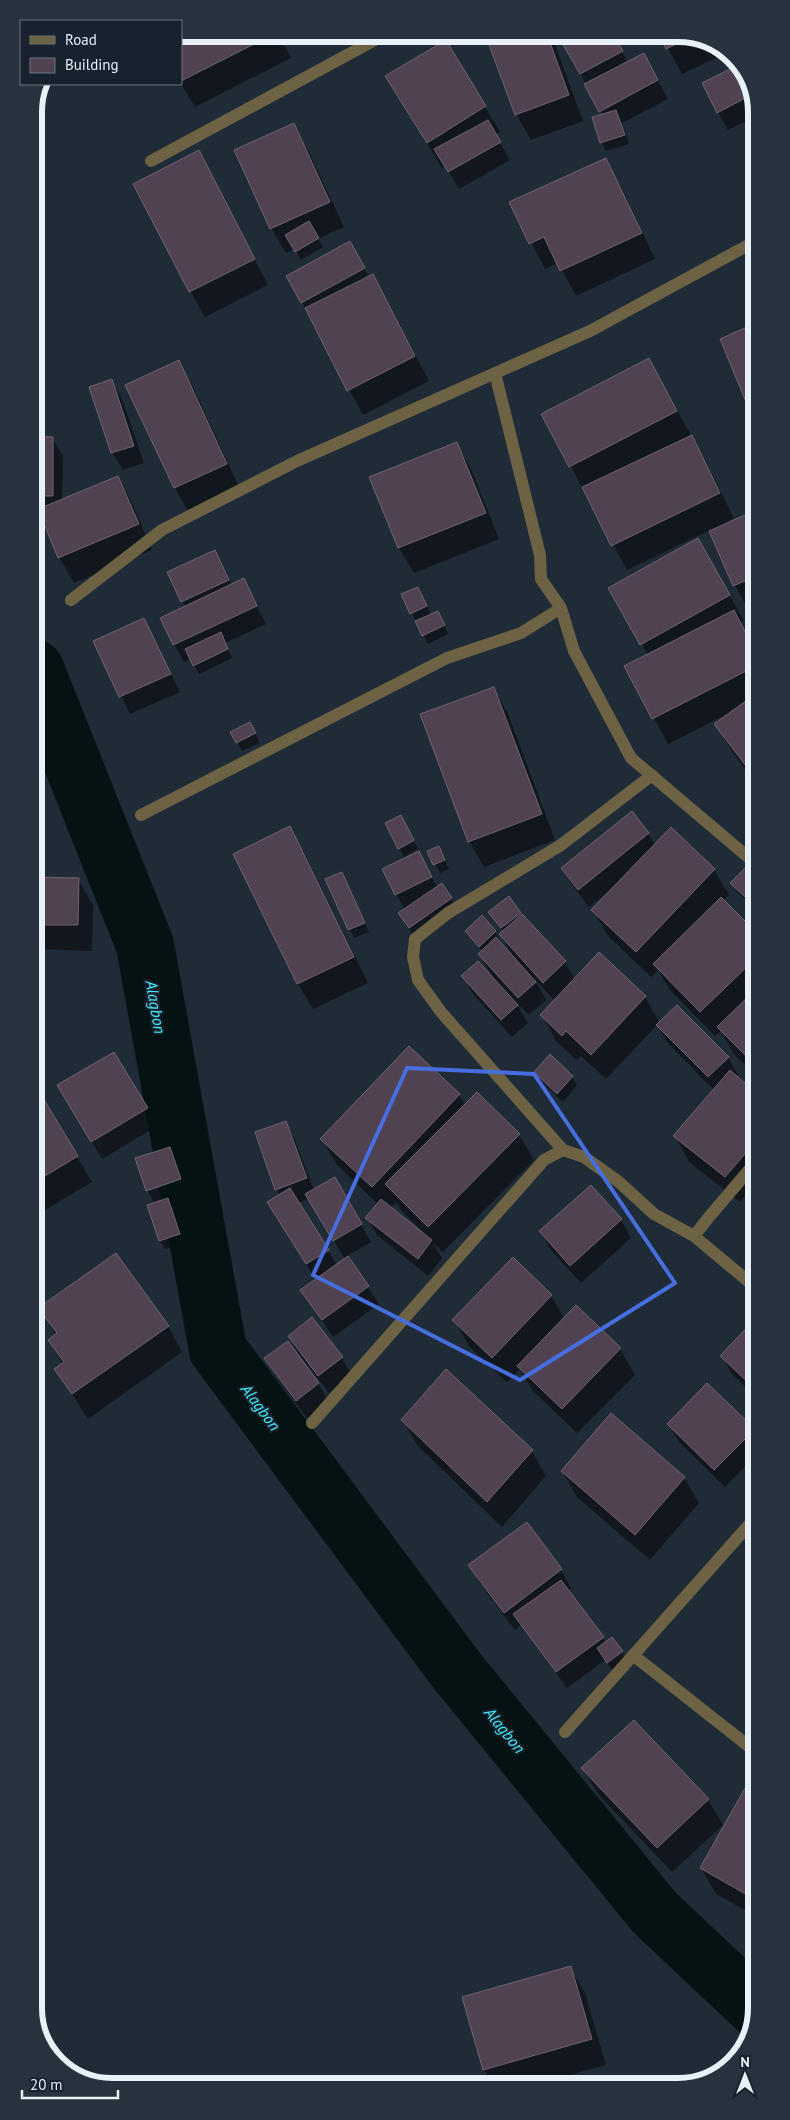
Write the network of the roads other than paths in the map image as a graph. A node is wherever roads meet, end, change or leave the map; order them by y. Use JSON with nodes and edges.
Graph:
{"nodes":[{"id":1,"x":370,"y":42,"type":"edge"},
{"id":2,"x":151,"y":161,"type":"dead end"},
{"id":3,"x":748,"y":245,"type":"edge"},
{"id":4,"x":495,"y":373,"type":"junction"},
{"id":5,"x":71,"y":600,"type":"dead end"},
{"id":6,"x":561,"y":608,"type":"junction"},
{"id":7,"x":652,"y":775,"type":"junction"},
{"id":8,"x":141,"y":815,"type":"dead end"},
{"id":9,"x":748,"y":857,"type":"edge"},
{"id":10,"x":563,"y":1150,"type":"junction"},
{"id":11,"x":748,"y":1171,"type":"edge"},
{"id":12,"x":694,"y":1236,"type":"junction"},
{"id":13,"x":748,"y":1281,"type":"edge"},
{"id":14,"x":312,"y":1423,"type":"dead end"},
{"id":15,"x":748,"y":1526,"type":"edge"},
{"id":16,"x":633,"y":1655,"type":"junction"},
{"id":17,"x":566,"y":1732,"type":"dead end"},
{"id":18,"x":748,"y":1746,"type":"edge"}],
"edges":[{"from":1,"to":2,"type":"street"},
{"from":3,"to":4,"type":"street"},
{"from":4,"to":5,"type":"street"},
{"from":4,"to":6,"type":"street"},
{"from":6,"to":7,"type":"street"},
{"from":6,"to":8,"type":"street"},
{"from":7,"to":9,"type":"street"},
{"from":7,"to":10,"type":"street"},
{"from":10,"to":12,"type":"street"},
{"from":10,"to":14,"type":"street"},
{"from":11,"to":12,"type":"street"},
{"from":12,"to":13,"type":"street"},
{"from":15,"to":16,"type":"street"},
{"from":16,"to":17,"type":"street"},
{"from":16,"to":18,"type":"street"}]}
